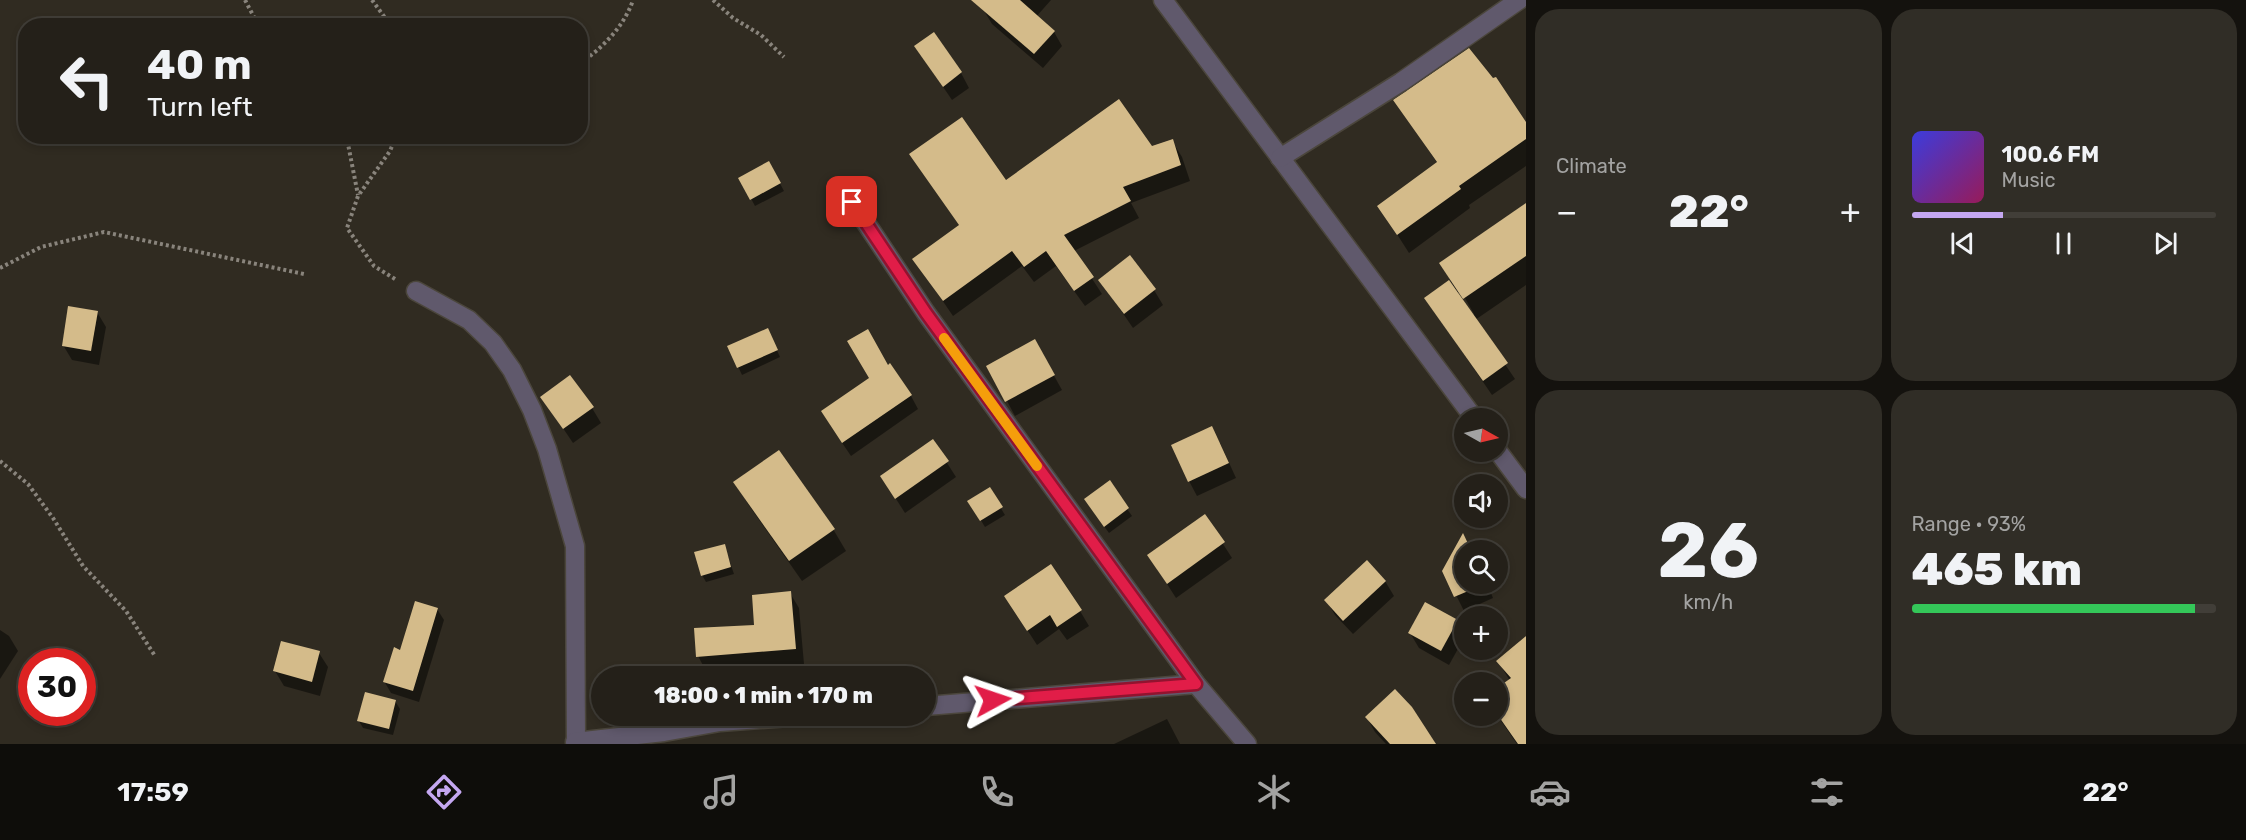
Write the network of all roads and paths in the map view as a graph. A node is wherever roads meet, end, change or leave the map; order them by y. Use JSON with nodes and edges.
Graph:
{"nodes":[{"id":1,"x":245,"y":0,"type":"edge"},
{"id":2,"x":372,"y":0,"type":"edge"},
{"id":3,"x":633,"y":0,"type":"edge"},
{"id":4,"x":713,"y":0,"type":"edge"},
{"id":5,"x":1163,"y":0,"type":"edge"},
{"id":6,"x":1519,"y":0,"type":"edge"},
{"id":7,"x":254,"y":18,"type":"edge"},
{"id":8,"x":385,"y":18,"type":"edge"},
{"id":9,"x":784,"y":57,"type":"dead end"},
{"id":10,"x":588,"y":58,"type":"edge"},
{"id":11,"x":348,"y":144,"type":"edge"},
{"id":12,"x":393,"y":144,"type":"edge"},
{"id":13,"x":1280,"y":158,"type":"junction"},
{"id":14,"x":358,"y":196,"type":"junction"},
{"id":15,"x":852,"y":202,"type":"dead end"},
{"id":16,"x":0,"y":268,"type":"edge"},
{"id":17,"x":304,"y":274,"type":"dead end"},
{"id":18,"x":416,"y":291,"type":"joint"},
{"id":19,"x":1467,"y":408,"type":"edge"},
{"id":20,"x":0,"y":460,"type":"edge"},
{"id":21,"x":1506,"y":462,"type":"edge"},
{"id":22,"x":1526,"y":489,"type":"edge"},
{"id":23,"x":155,"y":656,"type":"dead end"},
{"id":24,"x":1196,"y":684,"type":"junction"},
{"id":25,"x":936,"y":705,"type":"edge"},
{"id":26,"x":698,"y":726,"type":"edge"},
{"id":27,"x":575,"y":743,"type":"edge"},
{"id":28,"x":1247,"y":744,"type":"edge"}],
"edges":[{"from":1,"to":7,"type":"path"},
{"from":2,"to":8,"type":"path"},
{"from":3,"to":10,"type":"path"},
{"from":4,"to":9,"type":"path"},
{"from":5,"to":13,"type":"street"},
{"from":6,"to":13,"type":"street"},
{"from":11,"to":14,"type":"path"},
{"from":12,"to":14,"type":"path"},
{"from":13,"to":19,"type":"street"},
{"from":14,"to":18,"type":"path"},
{"from":15,"to":24,"type":"street"},
{"from":16,"to":17,"type":"path"},
{"from":18,"to":27,"type":"street"},
{"from":20,"to":23,"type":"path"},
{"from":21,"to":22,"type":"street"},
{"from":24,"to":25,"type":"street"},
{"from":24,"to":28,"type":"street"},
{"from":26,"to":27,"type":"street"}]}
